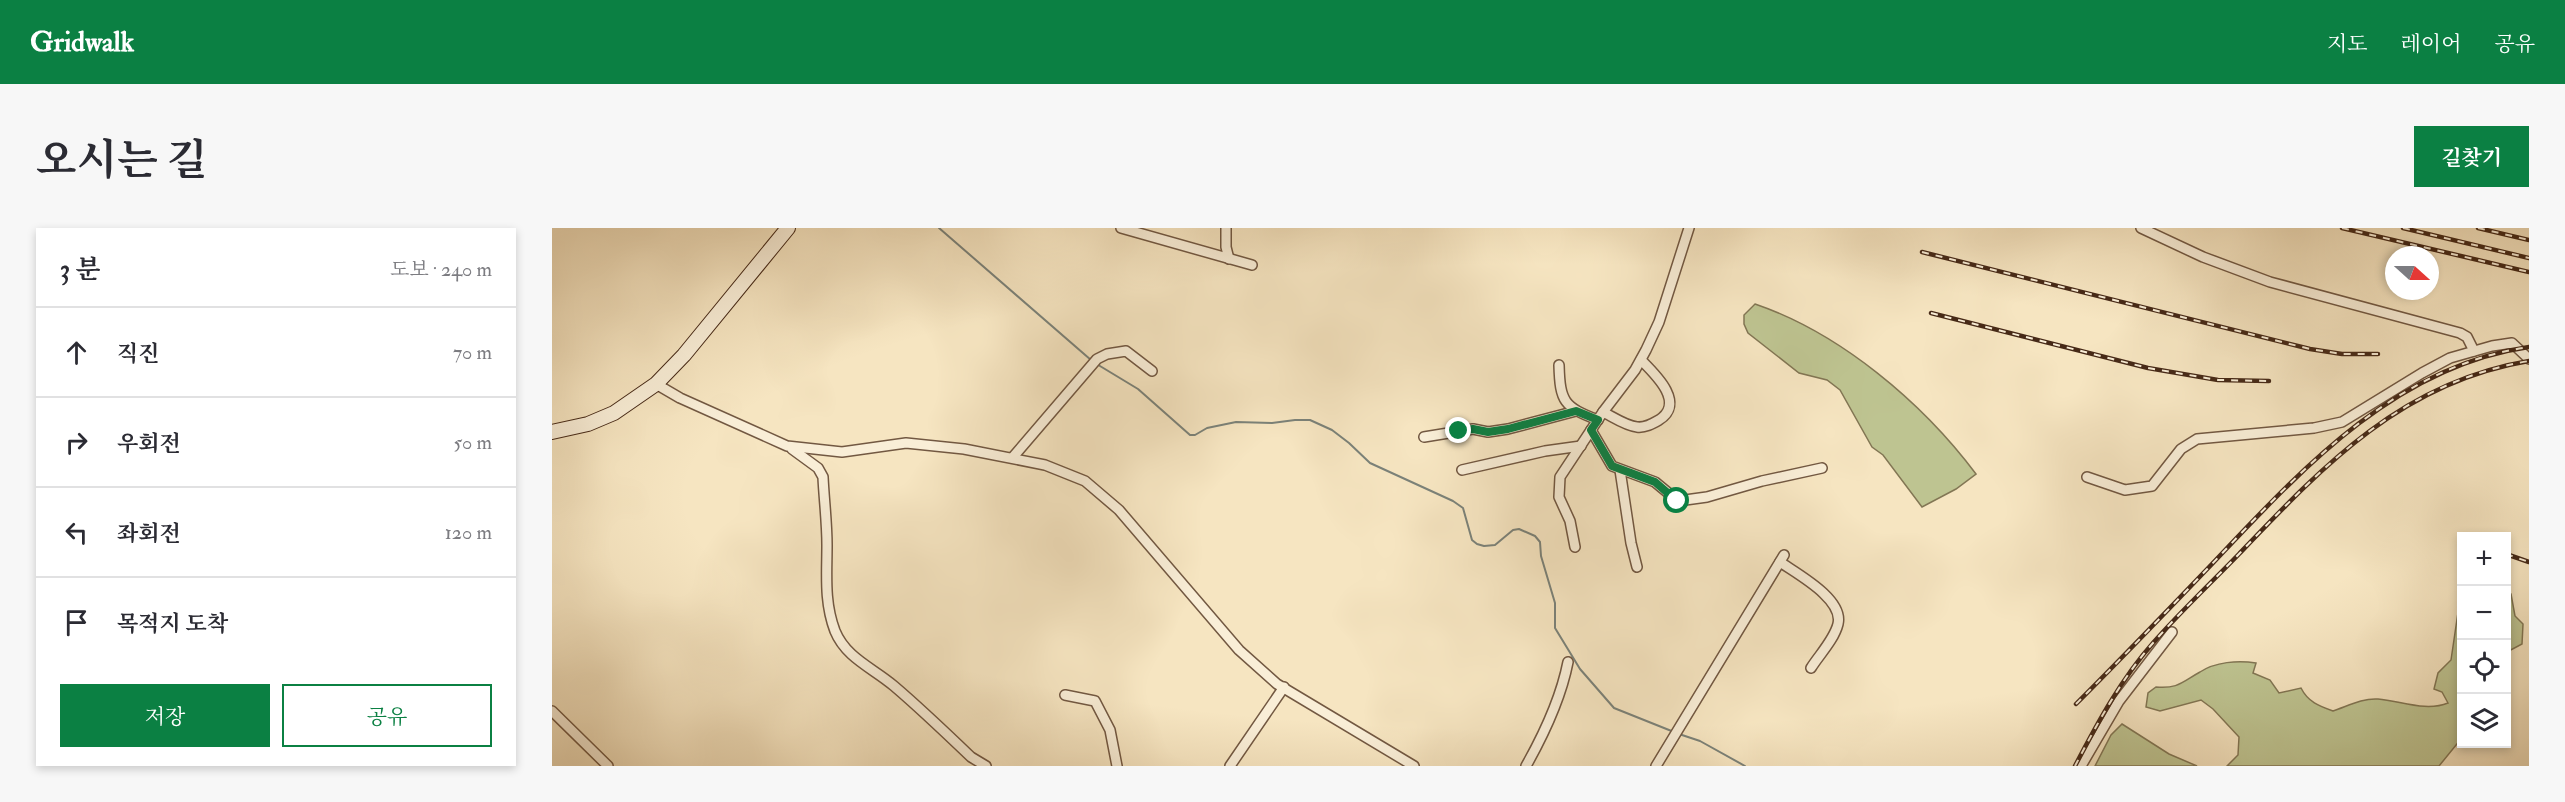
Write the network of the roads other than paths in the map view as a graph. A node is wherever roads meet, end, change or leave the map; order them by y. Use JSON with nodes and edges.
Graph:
{"nodes":[{"id":1,"x":788,"y":228,"type":"edge"},
{"id":2,"x":1121,"y":228,"type":"edge"},
{"id":3,"x":1226,"y":228,"type":"edge"},
{"id":4,"x":1689,"y":228,"type":"edge"},
{"id":5,"x":2141,"y":228,"type":"edge"},
{"id":6,"x":1229,"y":259,"type":"junction"},
{"id":7,"x":1252,"y":265,"type":"dead end"},
{"id":8,"x":2474,"y":351,"type":"junction"},
{"id":9,"x":2529,"y":359,"type":"edge"},
{"id":10,"x":1641,"y":360,"type":"junction"},
{"id":11,"x":1560,"y":365,"type":"dead end"},
{"id":12,"x":1152,"y":372,"type":"dead end"},
{"id":13,"x":656,"y":384,"type":"junction"},
{"id":14,"x":1576,"y":411,"type":"junction"},
{"id":15,"x":1601,"y":416,"type":"junction"},
{"id":16,"x":1591,"y":430,"type":"junction"},
{"id":17,"x":552,"y":432,"type":"edge"},
{"id":18,"x":1424,"y":437,"type":"dead end"},
{"id":19,"x":787,"y":446,"type":"junction"},
{"id":20,"x":1581,"y":446,"type":"junction"},
{"id":21,"x":1013,"y":457,"type":"junction"},
{"id":22,"x":1822,"y":468,"type":"dead end"},
{"id":23,"x":1462,"y":470,"type":"dead end"},
{"id":24,"x":1620,"y":470,"type":"junction"},
{"id":25,"x":2087,"y":477,"type":"dead end"},
{"id":26,"x":1575,"y":547,"type":"dead end"},
{"id":27,"x":1637,"y":567,"type":"dead end"},
{"id":28,"x":2172,"y":632,"type":"dead end"},
{"id":29,"x":1568,"y":662,"type":"dead end"},
{"id":30,"x":1811,"y":668,"type":"dead end"},
{"id":31,"x":1284,"y":687,"type":"junction"},
{"id":32,"x":1065,"y":695,"type":"dead end"},
{"id":33,"x":552,"y":711,"type":"edge"},
{"id":34,"x":608,"y":766,"type":"edge"},
{"id":35,"x":986,"y":766,"type":"edge"},
{"id":36,"x":1117,"y":766,"type":"edge"},
{"id":37,"x":1230,"y":766,"type":"edge"},
{"id":38,"x":1414,"y":766,"type":"edge"},
{"id":39,"x":1526,"y":766,"type":"edge"},
{"id":40,"x":1656,"y":766,"type":"edge"},
{"id":41,"x":2081,"y":766,"type":"edge"}],
"edges":[{"from":1,"to":13,"type":"main road"},
{"from":2,"to":6,"type":"street"},
{"from":3,"to":6,"type":"street"},
{"from":4,"to":10,"type":"street"},
{"from":5,"to":8,"type":"street"},
{"from":6,"to":7,"type":"street"},
{"from":8,"to":9,"type":"street"},
{"from":8,"to":25,"type":"street"},
{"from":10,"to":15,"type":"street"},
{"from":10,"to":15,"type":"street"},
{"from":11,"to":14,"type":"street"},
{"from":12,"to":21,"type":"street"},
{"from":13,"to":17,"type":"main road"},
{"from":13,"to":19,"type":"street"},
{"from":14,"to":15,"type":"street"},
{"from":14,"to":18,"type":"street"},
{"from":15,"to":16,"type":"street"},
{"from":16,"to":20,"type":"street"},
{"from":16,"to":24,"type":"street"},
{"from":19,"to":21,"type":"street"},
{"from":19,"to":35,"type":"street"},
{"from":20,"to":23,"type":"street"},
{"from":20,"to":26,"type":"street"},
{"from":21,"to":31,"type":"street"},
{"from":22,"to":24,"type":"street"},
{"from":24,"to":27,"type":"street"},
{"from":28,"to":41,"type":"street"},
{"from":29,"to":39,"type":"street"},
{"from":30,"to":40,"type":"street"},
{"from":31,"to":37,"type":"street"},
{"from":31,"to":38,"type":"street"},
{"from":32,"to":36,"type":"street"},
{"from":33,"to":34,"type":"street"}]}
